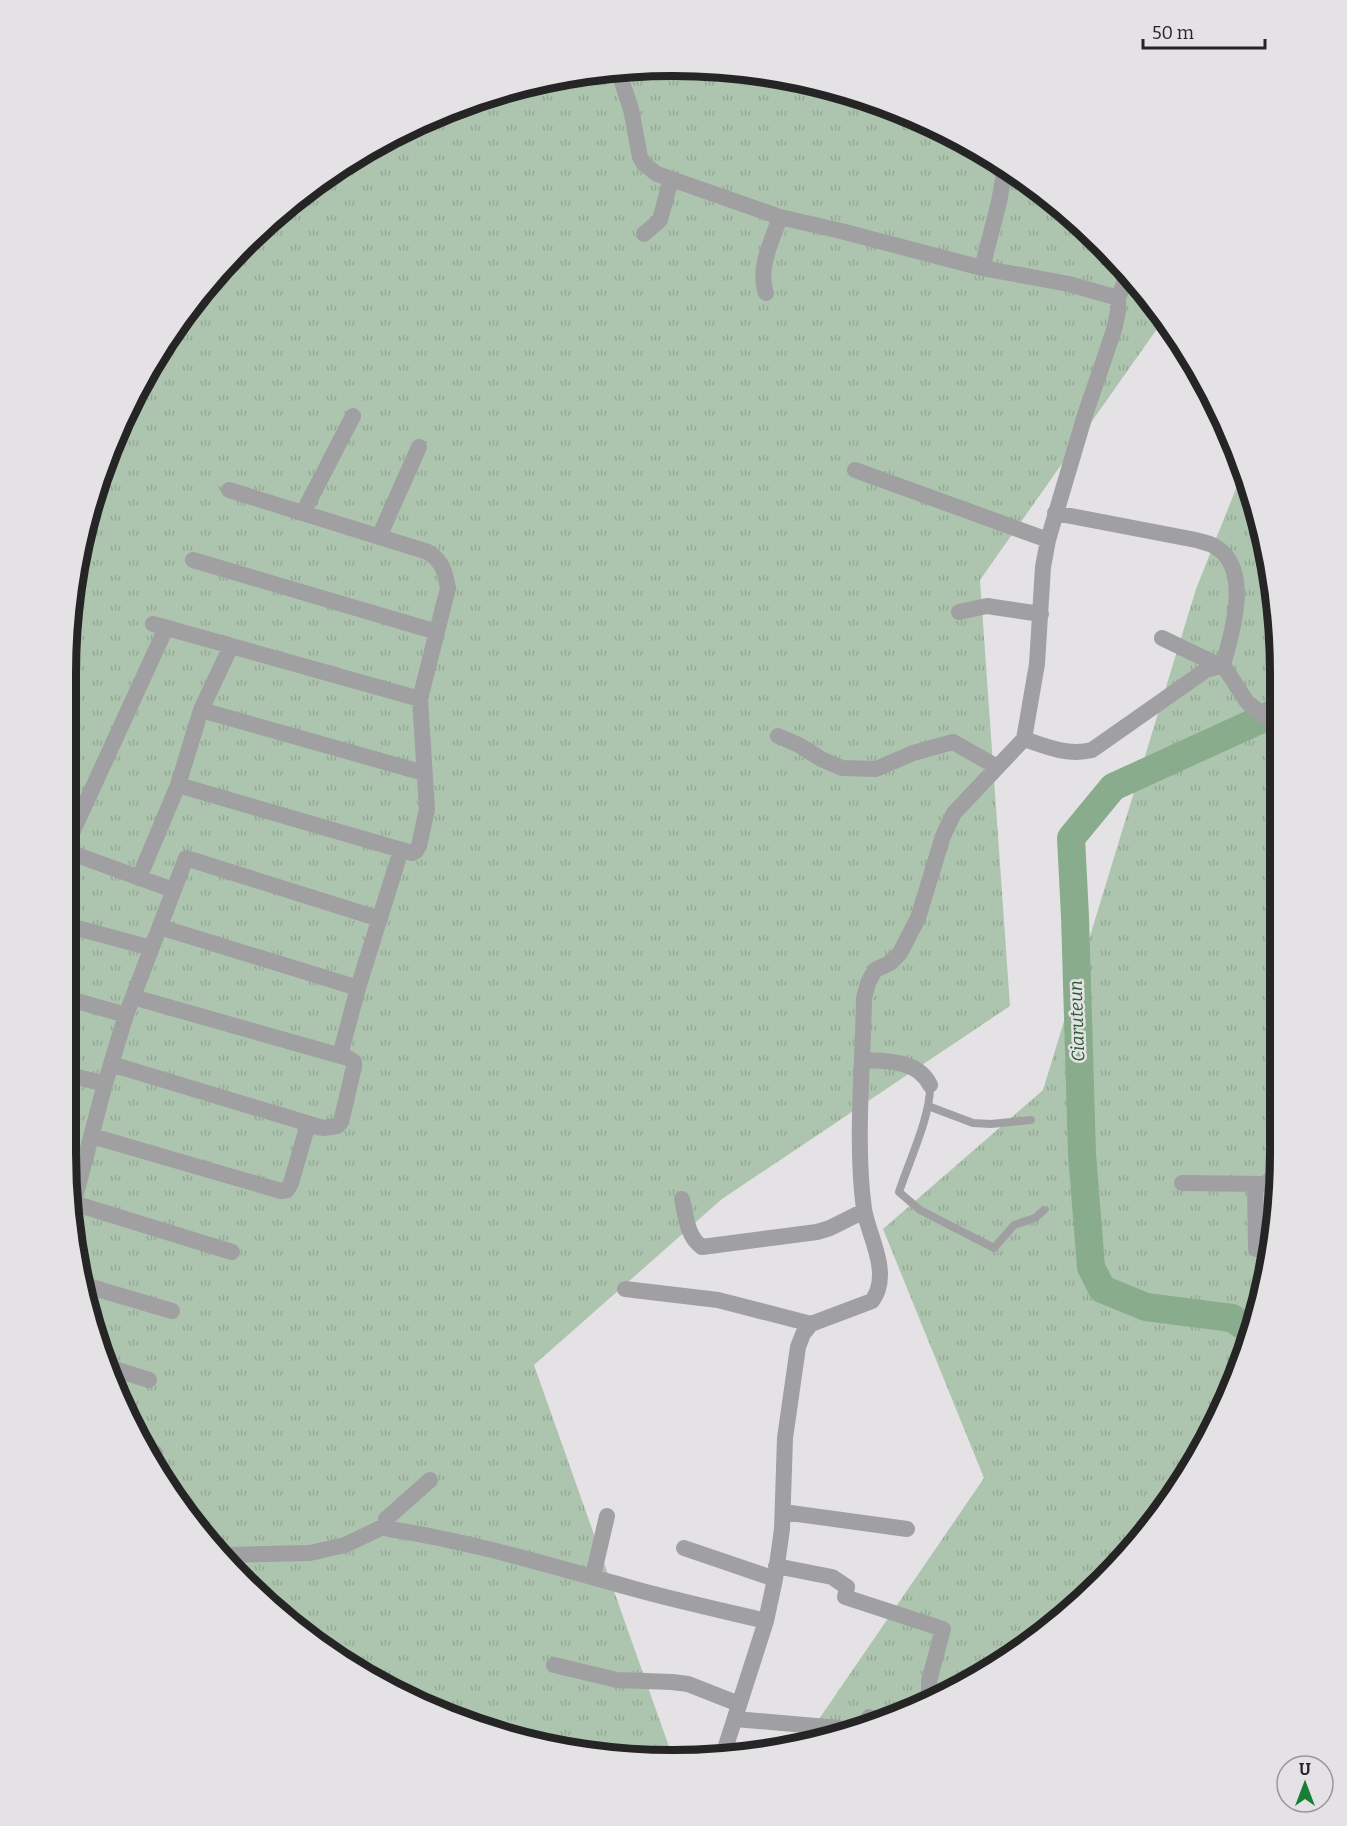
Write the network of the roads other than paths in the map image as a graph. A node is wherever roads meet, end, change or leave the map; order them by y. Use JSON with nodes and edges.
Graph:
{"nodes":[{"id":1,"x":621,"y":79,"type":"edge"},
{"id":2,"x":1004,"y":176,"type":"edge"},
{"id":3,"x":671,"y":179,"type":"junction"},
{"id":4,"x":780,"y":217,"type":"junction"},
{"id":5,"x":644,"y":234,"type":"dead end"},
{"id":6,"x":982,"y":268,"type":"junction"},
{"id":7,"x":1124,"y":283,"type":"edge"},
{"id":8,"x":766,"y":293,"type":"dead end"},
{"id":9,"x":1118,"y":298,"type":"junction"},
{"id":10,"x":353,"y":416,"type":"dead end"},
{"id":11,"x":419,"y":447,"type":"dead end"},
{"id":12,"x":855,"y":470,"type":"dead end"},
{"id":13,"x":229,"y":490,"type":"dead end"},
{"id":14,"x":303,"y":513,"type":"junction"},
{"id":15,"x":1055,"y":513,"type":"junction"},
{"id":16,"x":379,"y":537,"type":"junction"},
{"id":17,"x":1048,"y":540,"type":"junction"},
{"id":18,"x":193,"y":560,"type":"dead end"},
{"id":19,"x":959,"y":612,"type":"dead end"},
{"id":20,"x":1041,"y":614,"type":"junction"},
{"id":21,"x":437,"y":632,"type":"junction"},
{"id":22,"x":1162,"y":638,"type":"dead end"},
{"id":23,"x":231,"y":646,"type":"junction"},
{"id":24,"x":1220,"y":665,"type":"junction"},
{"id":25,"x":420,"y":699,"type":"junction"},
{"id":26,"x":201,"y":710,"type":"junction"},
{"id":27,"x":1270,"y":720,"type":"edge"},
{"id":28,"x":778,"y":736,"type":"dead end"},
{"id":29,"x":1024,"y":740,"type":"junction"},
{"id":30,"x":997,"y":767,"type":"junction"},
{"id":31,"x":424,"y":773,"type":"junction"},
{"id":32,"x":178,"y":785,"type":"junction"},
{"id":33,"x":76,"y":822,"type":"edge"},
{"id":34,"x":401,"y":850,"type":"junction"},
{"id":35,"x":76,"y":855,"type":"edge"},
{"id":36,"x":139,"y":878,"type":"junction"},
{"id":37,"x":173,"y":891,"type":"junction"},
{"id":38,"x":380,"y":919,"type":"junction"},
{"id":39,"x":76,"y":927,"type":"edge"},
{"id":40,"x":160,"y":927,"type":"junction"},
{"id":41,"x":151,"y":948,"type":"junction"},
{"id":42,"x":358,"y":988,"type":"junction"},
{"id":43,"x":133,"y":997,"type":"junction"},
{"id":44,"x":76,"y":1001,"type":"edge"},
{"id":45,"x":126,"y":1015,"type":"junction"},
{"id":46,"x":340,"y":1055,"type":"junction"},
{"id":47,"x":863,"y":1060,"type":"junction"},
{"id":48,"x":111,"y":1064,"type":"junction"},
{"id":49,"x":76,"y":1077,"type":"edge"},
{"id":50,"x":105,"y":1084,"type":"junction"},
{"id":51,"x":930,"y":1084,"type":"joint"},
{"id":52,"x":928,"y":1106,"type":"junction"},
{"id":53,"x":1031,"y":1119,"type":"dead end"},
{"id":54,"x":308,"y":1124,"type":"junction"},
{"id":55,"x":92,"y":1136,"type":"junction"},
{"id":56,"x":76,"y":1154,"type":"edge"},
{"id":57,"x":86,"y":1157,"type":"junction"},
{"id":58,"x":1269,"y":1180,"type":"edge"},
{"id":59,"x":1182,"y":1183,"type":"dead end"},
{"id":60,"x":1255,"y":1184,"type":"junction"},
{"id":61,"x":78,"y":1187,"type":"edge"},
{"id":62,"x":682,"y":1199,"type":"dead end"},
{"id":63,"x":79,"y":1206,"type":"edge"},
{"id":64,"x":1044,"y":1210,"type":"dead end"},
{"id":65,"x":864,"y":1211,"type":"junction"},
{"id":66,"x":1256,"y":1249,"type":"dead end"},
{"id":67,"x":232,"y":1252,"type":"dead end"},
{"id":68,"x":92,"y":1287,"type":"edge"},
{"id":69,"x":625,"y":1290,"type":"dead end"},
{"id":70,"x":172,"y":1311,"type":"dead end"},
{"id":71,"x":812,"y":1324,"type":"junction"},
{"id":72,"x":118,"y":1370,"type":"edge"},
{"id":73,"x":149,"y":1380,"type":"dead end"},
{"id":74,"x":430,"y":1480,"type":"dead end"},
{"id":75,"x":783,"y":1512,"type":"junction"},
{"id":76,"x":607,"y":1516,"type":"dead end"},
{"id":77,"x":387,"y":1525,"type":"junction"},
{"id":78,"x":907,"y":1529,"type":"dead end"},
{"id":79,"x":684,"y":1548,"type":"dead end"},
{"id":80,"x":233,"y":1555,"type":"edge"},
{"id":81,"x":775,"y":1572,"type":"junction"},
{"id":82,"x":593,"y":1576,"type":"junction"},
{"id":83,"x":766,"y":1621,"type":"junction"},
{"id":84,"x":554,"y":1665,"type":"dead end"},
{"id":85,"x":929,"y":1692,"type":"edge"},
{"id":86,"x":737,"y":1712,"type":"junction"},
{"id":87,"x":834,"y":1727,"type":"edge"},
{"id":88,"x":726,"y":1747,"type":"edge"}],
"edges":[{"from":1,"to":3,"type":"street"},
{"from":2,"to":6,"type":"street"},
{"from":3,"to":4,"type":"street"},
{"from":3,"to":5,"type":"street"},
{"from":4,"to":6,"type":"street"},
{"from":4,"to":8,"type":"street"},
{"from":6,"to":9,"type":"street"},
{"from":7,"to":9,"type":"street"},
{"from":9,"to":15,"type":"street"},
{"from":10,"to":14,"type":"street"},
{"from":11,"to":16,"type":"street"},
{"from":12,"to":17,"type":"street"},
{"from":13,"to":14,"type":"street"},
{"from":14,"to":16,"type":"street"},
{"from":15,"to":17,"type":"street"},
{"from":15,"to":24,"type":"street"},
{"from":16,"to":21,"type":"street"},
{"from":17,"to":20,"type":"street"},
{"from":18,"to":21,"type":"street"},
{"from":19,"to":20,"type":"street"},
{"from":20,"to":29,"type":"street"},
{"from":21,"to":25,"type":"street"},
{"from":22,"to":24,"type":"street"},
{"from":23,"to":25,"type":"street"},
{"from":23,"to":26,"type":"street"},
{"from":23,"to":33,"type":"street"},
{"from":24,"to":27,"type":"street"},
{"from":24,"to":29,"type":"street"},
{"from":25,"to":31,"type":"street"},
{"from":26,"to":31,"type":"street"},
{"from":26,"to":32,"type":"street"},
{"from":28,"to":30,"type":"street"},
{"from":29,"to":30,"type":"street"},
{"from":30,"to":47,"type":"street"},
{"from":31,"to":34,"type":"street"},
{"from":32,"to":34,"type":"street"},
{"from":32,"to":36,"type":"street"},
{"from":34,"to":38,"type":"street"},
{"from":35,"to":36,"type":"street"},
{"from":36,"to":37,"type":"street"},
{"from":37,"to":38,"type":"street"},
{"from":37,"to":40,"type":"street"},
{"from":38,"to":42,"type":"street"},
{"from":39,"to":41,"type":"street"},
{"from":40,"to":41,"type":"street"},
{"from":40,"to":42,"type":"street"},
{"from":41,"to":43,"type":"street"},
{"from":42,"to":46,"type":"street"},
{"from":43,"to":45,"type":"street"},
{"from":43,"to":46,"type":"street"},
{"from":44,"to":45,"type":"street"},
{"from":45,"to":48,"type":"street"},
{"from":46,"to":54,"type":"street"},
{"from":47,"to":51,"type":"street"},
{"from":47,"to":65,"type":"street"},
{"from":48,"to":50,"type":"street"},
{"from":48,"to":54,"type":"street"},
{"from":49,"to":50,"type":"street"},
{"from":50,"to":55,"type":"street"},
{"from":51,"to":52,"type":"lane"},
{"from":52,"to":53,"type":"lane"},
{"from":52,"to":64,"type":"lane"},
{"from":54,"to":55,"type":"street"},
{"from":55,"to":57,"type":"street"},
{"from":56,"to":57,"type":"street"},
{"from":57,"to":61,"type":"street"},
{"from":58,"to":60,"type":"street"},
{"from":59,"to":60,"type":"street"},
{"from":60,"to":66,"type":"street"},
{"from":62,"to":65,"type":"street"},
{"from":63,"to":67,"type":"street"},
{"from":65,"to":71,"type":"street"},
{"from":68,"to":70,"type":"street"},
{"from":69,"to":71,"type":"street"},
{"from":71,"to":75,"type":"street"},
{"from":72,"to":73,"type":"street"},
{"from":74,"to":77,"type":"street"},
{"from":75,"to":78,"type":"street"},
{"from":75,"to":81,"type":"street"},
{"from":76,"to":82,"type":"street"},
{"from":77,"to":80,"type":"street"},
{"from":77,"to":82,"type":"street"},
{"from":79,"to":81,"type":"street"},
{"from":81,"to":83,"type":"street"},
{"from":81,"to":85,"type":"street"},
{"from":82,"to":83,"type":"street"},
{"from":83,"to":86,"type":"street"},
{"from":84,"to":86,"type":"street"},
{"from":86,"to":87,"type":"street"},
{"from":86,"to":88,"type":"street"}]}
